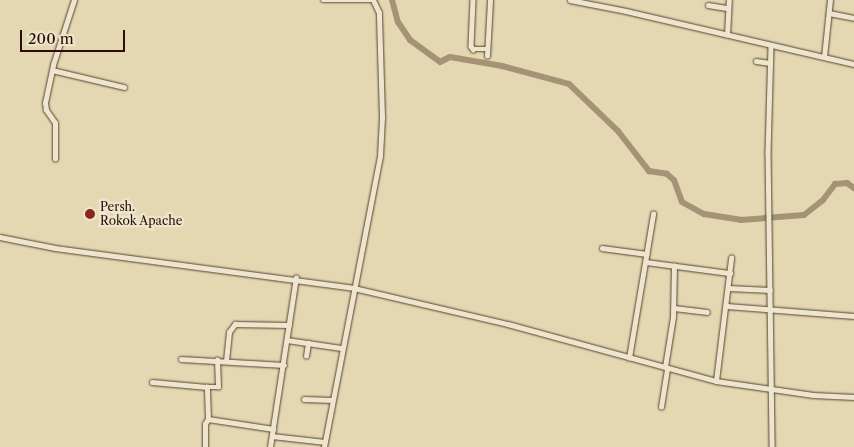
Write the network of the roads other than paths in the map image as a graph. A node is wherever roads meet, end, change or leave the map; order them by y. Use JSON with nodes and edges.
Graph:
{"nodes":[{"id":1,"x":74,"y":0,"type":"edge"},
{"id":2,"x":323,"y":0,"type":"edge"},
{"id":3,"x":372,"y":0,"type":"edge"},
{"id":4,"x":473,"y":0,"type":"edge"},
{"id":5,"x":490,"y":0,"type":"edge"},
{"id":6,"x":570,"y":0,"type":"edge"},
{"id":7,"x":729,"y":0,"type":"edge"},
{"id":8,"x":830,"y":0,"type":"edge"},
{"id":9,"x":599,"y":2,"type":"edge"},
{"id":10,"x":708,"y":5,"type":"dead end"},
{"id":11,"x":728,"y":8,"type":"junction"},
{"id":12,"x":829,"y":13,"type":"junction"},
{"id":13,"x":854,"y":18,"type":"edge"},
{"id":14,"x":727,"y":35,"type":"junction"},
{"id":15,"x":771,"y":46,"type":"junction"},
{"id":16,"x":488,"y":49,"type":"junction"},
{"id":17,"x":487,"y":56,"type":"dead end"},
{"id":18,"x":824,"y":57,"type":"junction"},
{"id":19,"x":756,"y":61,"type":"dead end"},
{"id":20,"x":770,"y":63,"type":"junction"},
{"id":21,"x":854,"y":64,"type":"edge"},
{"id":22,"x":52,"y":70,"type":"junction"},
{"id":23,"x":124,"y":87,"type":"dead end"},
{"id":24,"x":55,"y":159,"type":"dead end"},
{"id":25,"x":653,"y":214,"type":"dead end"},
{"id":26,"x":0,"y":237,"type":"edge"},
{"id":27,"x":602,"y":248,"type":"dead end"},
{"id":28,"x":647,"y":254,"type":"junction"},
{"id":29,"x":731,"y":258,"type":"dead end"},
{"id":30,"x":646,"y":262,"type":"junction"},
{"id":31,"x":674,"y":266,"type":"junction"},
{"id":32,"x":730,"y":273,"type":"junction"},
{"id":33,"x":296,"y":278,"type":"junction"},
{"id":34,"x":354,"y":288,"type":"junction"},
{"id":35,"x":728,"y":288,"type":"junction"},
{"id":36,"x":770,"y":290,"type":"junction"},
{"id":37,"x":727,"y":306,"type":"junction"},
{"id":38,"x":674,"y":308,"type":"junction"},
{"id":39,"x":771,"y":308,"type":"junction"},
{"id":40,"x":707,"y":312,"type":"dead end"},
{"id":41,"x":854,"y":316,"type":"edge"},
{"id":42,"x":289,"y":325,"type":"junction"},
{"id":43,"x":287,"y":340,"type":"junction"},
{"id":44,"x":308,"y":343,"type":"junction"},
{"id":45,"x":342,"y":348,"type":"junction"},
{"id":46,"x":306,"y":356,"type":"dead end"},
{"id":47,"x":629,"y":358,"type":"junction"},
{"id":48,"x":181,"y":359,"type":"dead end"},
{"id":49,"x":217,"y":360,"type":"junction"},
{"id":50,"x":226,"y":361,"type":"junction"},
{"id":51,"x":284,"y":365,"type":"junction"},
{"id":52,"x":666,"y":368,"type":"junction"},
{"id":53,"x":716,"y":381,"type":"junction"},
{"id":54,"x":152,"y":382,"type":"dead end"},
{"id":55,"x":207,"y":387,"type":"junction"},
{"id":56,"x":772,"y":390,"type":"junction"},
{"id":57,"x":854,"y":397,"type":"edge"},
{"id":58,"x":304,"y":399,"type":"dead end"},
{"id":59,"x":332,"y":400,"type":"junction"},
{"id":60,"x":661,"y":407,"type":"dead end"},
{"id":61,"x":208,"y":418,"type":"junction"},
{"id":62,"x":273,"y":428,"type":"junction"},
{"id":63,"x":272,"y":436,"type":"junction"},
{"id":64,"x":324,"y":445,"type":"edge"},
{"id":65,"x":205,"y":447,"type":"edge"},
{"id":66,"x":270,"y":447,"type":"edge"},
{"id":67,"x":772,"y":447,"type":"edge"}],
"edges":[{"from":1,"to":22,"type":"street"},
{"from":2,"to":3,"type":"street"},
{"from":3,"to":34,"type":"street"},
{"from":4,"to":16,"type":"street"},
{"from":5,"to":16,"type":"street"},
{"from":6,"to":9,"type":"street"},
{"from":7,"to":11,"type":"street"},
{"from":8,"to":12,"type":"street"},
{"from":9,"to":14,"type":"street"},
{"from":10,"to":11,"type":"street"},
{"from":11,"to":14,"type":"street"},
{"from":12,"to":13,"type":"street"},
{"from":12,"to":18,"type":"street"},
{"from":14,"to":15,"type":"street"},
{"from":15,"to":18,"type":"street"},
{"from":15,"to":20,"type":"street"},
{"from":16,"to":17,"type":"street"},
{"from":18,"to":21,"type":"street"},
{"from":19,"to":20,"type":"street"},
{"from":20,"to":36,"type":"street"},
{"from":22,"to":23,"type":"street"},
{"from":22,"to":24,"type":"street"},
{"from":25,"to":28,"type":"street"},
{"from":26,"to":33,"type":"street"},
{"from":27,"to":28,"type":"street"},
{"from":28,"to":30,"type":"street"},
{"from":29,"to":32,"type":"street"},
{"from":30,"to":31,"type":"street"},
{"from":30,"to":47,"type":"street"},
{"from":31,"to":32,"type":"street"},
{"from":31,"to":38,"type":"street"},
{"from":32,"to":35,"type":"street"},
{"from":33,"to":34,"type":"street"},
{"from":33,"to":42,"type":"street"},
{"from":34,"to":45,"type":"street"},
{"from":34,"to":47,"type":"street"},
{"from":35,"to":36,"type":"street"},
{"from":35,"to":37,"type":"street"},
{"from":36,"to":39,"type":"street"},
{"from":37,"to":39,"type":"street"},
{"from":37,"to":53,"type":"street"},
{"from":38,"to":40,"type":"street"},
{"from":38,"to":52,"type":"street"},
{"from":39,"to":41,"type":"street"},
{"from":39,"to":56,"type":"street"},
{"from":42,"to":43,"type":"street"},
{"from":42,"to":50,"type":"street"},
{"from":43,"to":44,"type":"street"},
{"from":43,"to":51,"type":"street"},
{"from":44,"to":45,"type":"street"},
{"from":44,"to":46,"type":"street"},
{"from":45,"to":59,"type":"street"},
{"from":47,"to":52,"type":"street"},
{"from":48,"to":49,"type":"street"},
{"from":49,"to":50,"type":"street"},
{"from":49,"to":55,"type":"street"},
{"from":50,"to":51,"type":"street"},
{"from":51,"to":62,"type":"street"},
{"from":52,"to":53,"type":"street"},
{"from":52,"to":60,"type":"street"},
{"from":53,"to":56,"type":"street"},
{"from":54,"to":55,"type":"street"},
{"from":55,"to":61,"type":"street"},
{"from":56,"to":57,"type":"street"},
{"from":56,"to":67,"type":"street"},
{"from":58,"to":59,"type":"street"},
{"from":59,"to":64,"type":"street"},
{"from":61,"to":62,"type":"street"},
{"from":61,"to":65,"type":"street"},
{"from":62,"to":63,"type":"street"},
{"from":63,"to":64,"type":"street"},
{"from":63,"to":66,"type":"street"}]}
